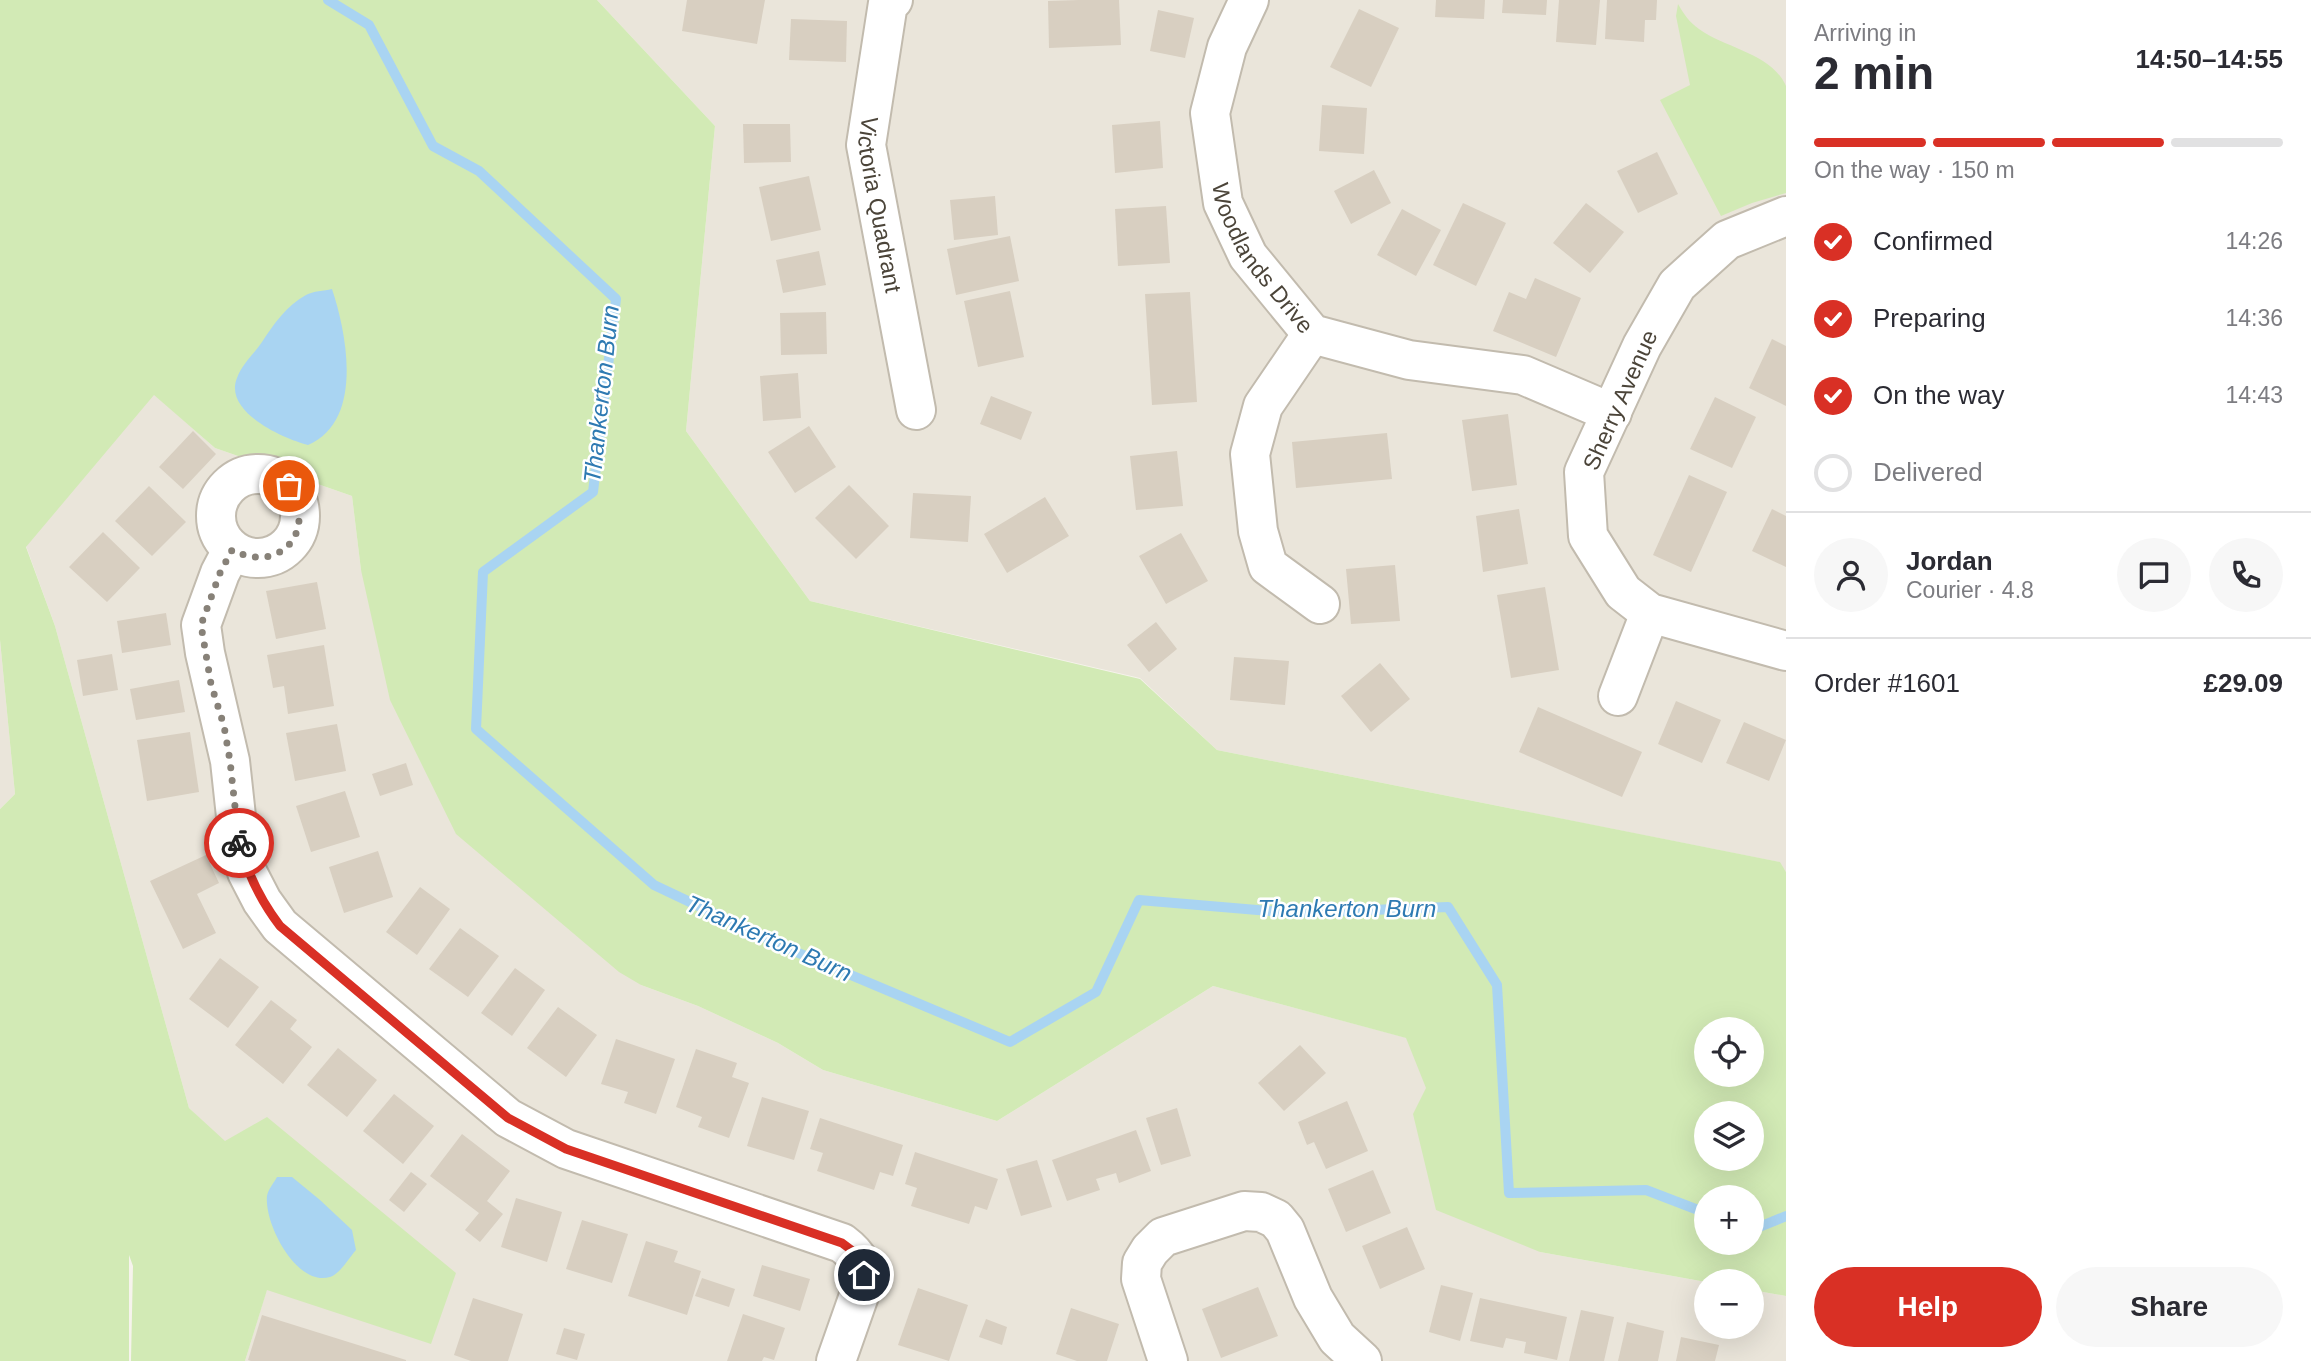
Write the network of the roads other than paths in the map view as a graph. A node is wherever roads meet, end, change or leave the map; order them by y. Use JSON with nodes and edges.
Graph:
{"nodes":[{"id":1,"x":1249,"y":0,"type":"edge"},
{"id":2,"x":888,"y":1,"type":"edge"},
{"id":3,"x":1786,"y":216,"type":"edge"},
{"id":4,"x":1312,"y":334,"type":"junction"},
{"id":5,"x":916,"y":410,"type":"dead end"},
{"id":6,"x":1612,"y":413,"type":"junction"},
{"id":7,"x":232,"y":550,"type":"dead end"},
{"id":8,"x":1320,"y":604,"type":"dead end"},
{"id":9,"x":1650,"y":613,"type":"junction"},
{"id":10,"x":1786,"y":651,"type":"edge"},
{"id":11,"x":1618,"y":696,"type":"dead end"},
{"id":12,"x":836,"y":1361,"type":"edge"},
{"id":13,"x":1168,"y":1361,"type":"edge"},
{"id":14,"x":1362,"y":1361,"type":"edge"}],
"edges":[{"from":1,"to":4,"type":"street","name":"Woodlands Drive"},
{"from":2,"to":5,"type":"street","name":"Victoria Quadrant"},
{"from":3,"to":6,"type":"street","name":"Sherry Avenue"},
{"from":4,"to":6,"type":"street","name":"Woodlands Drive"},
{"from":4,"to":8,"type":"street"},
{"from":6,"to":9,"type":"street","name":"Sherry Avenue"},
{"from":7,"to":12,"type":"street"},
{"from":9,"to":10,"type":"street","name":"Sherry Avenue"},
{"from":9,"to":11,"type":"street"},
{"from":13,"to":14,"type":"street"}]}
